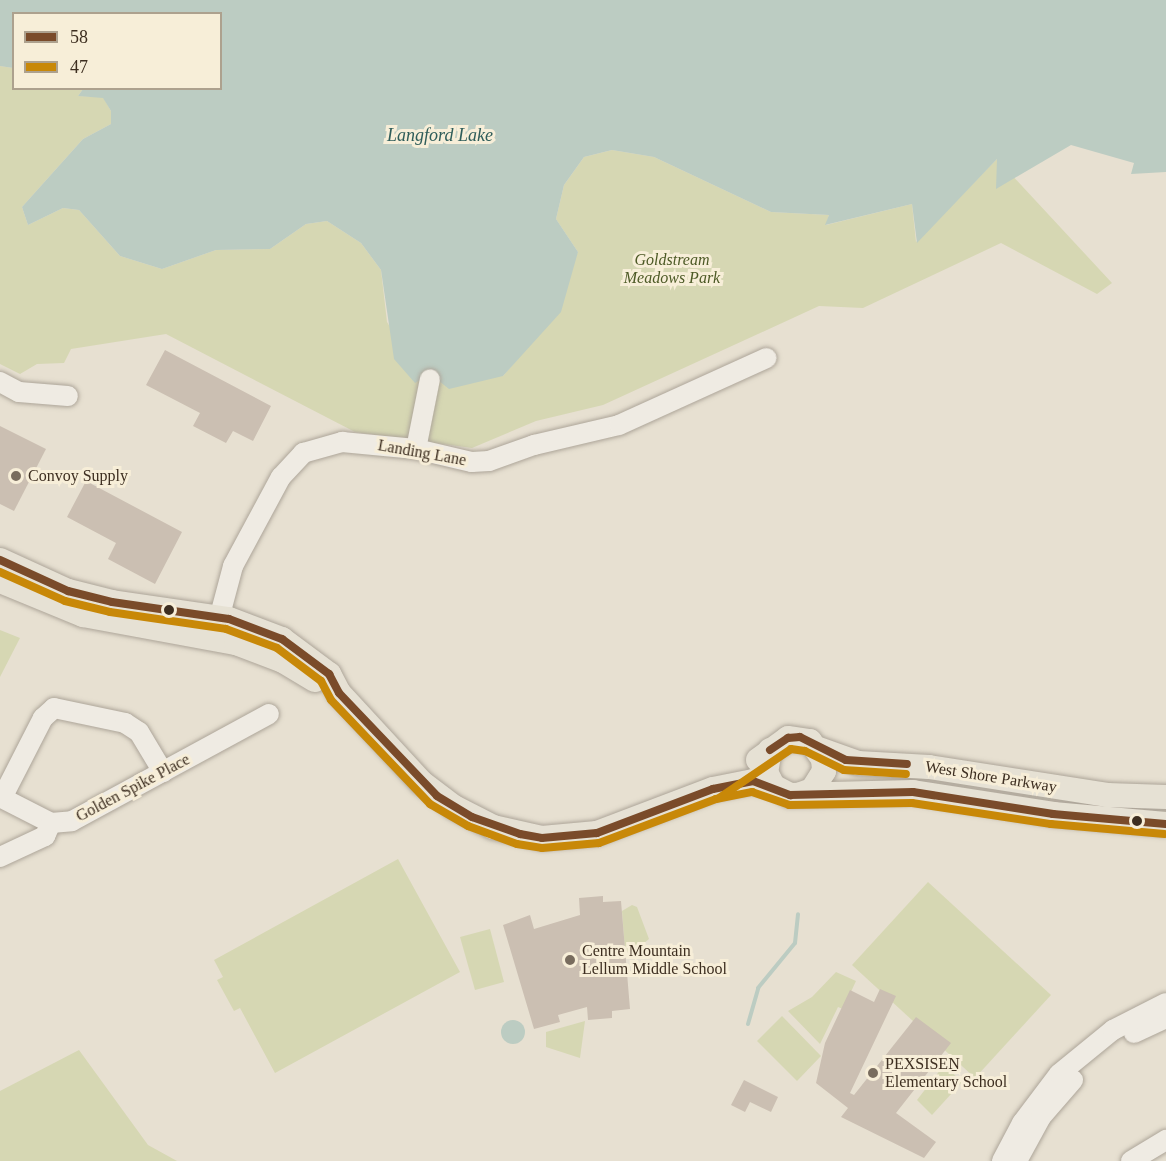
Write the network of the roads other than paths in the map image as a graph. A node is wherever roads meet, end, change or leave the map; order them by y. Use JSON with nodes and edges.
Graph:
{"nodes":[{"id":1,"x":767,"y":358,"type":"dead end"},
{"id":2,"x":430,"y":379,"type":"dead end"},
{"id":3,"x":0,"y":382,"type":"edge"},
{"id":4,"x":68,"y":396,"type":"dead end"},
{"id":5,"x":416,"y":449,"type":"junction"},
{"id":6,"x":0,"y":560,"type":"edge"},
{"id":7,"x":0,"y":581,"type":"edge"},
{"id":8,"x":216,"y":627,"type":"junction"},
{"id":9,"x":269,"y":714,"type":"dead end"},
{"id":10,"x":819,"y":749,"type":"junction"},
{"id":11,"x":770,"y":750,"type":"junction"},
{"id":12,"x":163,"y":772,"type":"junction"},
{"id":13,"x":773,"y":786,"type":"junction"},
{"id":14,"x":713,"y":789,"type":"junction"},
{"id":15,"x":801,"y":794,"type":"junction"},
{"id":16,"x":1166,"y":798,"type":"edge"},
{"id":17,"x":1,"y":799,"type":"edge"},
{"id":18,"x":51,"y":823,"type":"junction"},
{"id":19,"x":1166,"y":824,"type":"edge"},
{"id":20,"x":0,"y":857,"type":"edge"},
{"id":21,"x":1166,"y":1003,"type":"edge"},
{"id":22,"x":1166,"y":1018,"type":"edge"},
{"id":23,"x":1166,"y":1140,"type":"edge"},
{"id":24,"x":1002,"y":1161,"type":"edge"},
{"id":25,"x":1017,"y":1161,"type":"edge"},
{"id":26,"x":1131,"y":1161,"type":"edge"}],
"edges":[{"from":1,"to":5,"type":"street","name":"Landing Lane"},
{"from":2,"to":5,"type":"street"},
{"from":3,"to":4,"type":"street"},
{"from":5,"to":8,"type":"street","name":"Landing Lane"},
{"from":6,"to":8,"type":"main road"},
{"from":7,"to":8,"type":"main road"},
{"from":8,"to":14,"type":"main road"},
{"from":9,"to":12,"type":"street","name":"Golden Spike Place"},
{"from":10,"to":11,"type":"main road"},
{"from":10,"to":15,"type":"main road"},
{"from":10,"to":16,"type":"main road","name":"West Shore Parkway"},
{"from":11,"to":13,"type":"main road"},
{"from":11,"to":14,"type":"main road"},
{"from":12,"to":17,"type":"street"},
{"from":12,"to":18,"type":"street","name":"Golden Spike Place"},
{"from":13,"to":14,"type":"main road"},
{"from":13,"to":15,"type":"main road"},
{"from":15,"to":19,"type":"main road","name":"West Shore Parkway"},
{"from":17,"to":18,"type":"street"},
{"from":18,"to":20,"type":"street"},
{"from":21,"to":24,"type":"street"},
{"from":22,"to":25,"type":"street"},
{"from":23,"to":26,"type":"street"}]}
